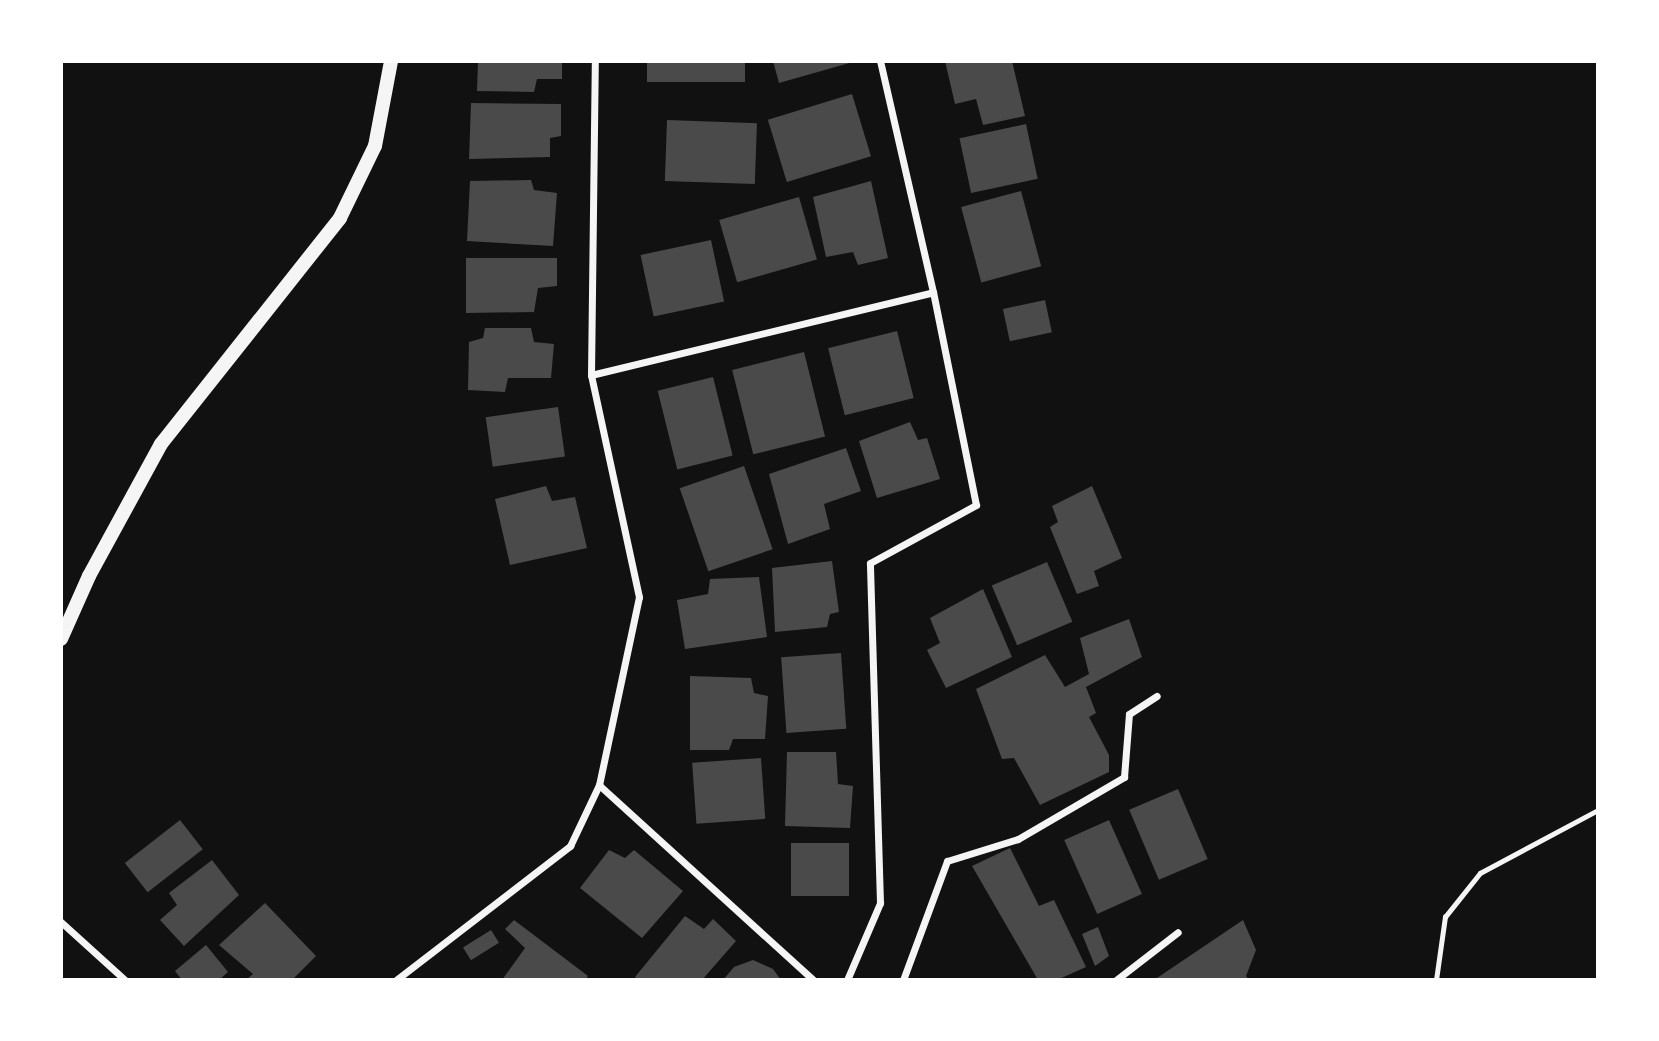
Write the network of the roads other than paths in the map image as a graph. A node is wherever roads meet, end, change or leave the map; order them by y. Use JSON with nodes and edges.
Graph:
{"nodes":[{"id":1,"x":391,"y":61,"type":"edge"},
{"id":2,"x":595,"y":61,"type":"edge"},
{"id":3,"x":880,"y":61,"type":"edge"},
{"id":4,"x":933,"y":292,"type":"junction"},
{"id":5,"x":591,"y":375,"type":"junction"},
{"id":6,"x":61,"y":639,"type":"edge"},
{"id":7,"x":1157,"y":696,"type":"dead end"},
{"id":8,"x":599,"y":785,"type":"junction"},
{"id":9,"x":61,"y":922,"type":"edge"},
{"id":10,"x":1178,"y":932,"type":"dead end"},
{"id":11,"x":398,"y":979,"type":"edge"},
{"id":12,"x":125,"y":980,"type":"edge"},
{"id":13,"x":813,"y":980,"type":"edge"},
{"id":14,"x":847,"y":980,"type":"edge"},
{"id":15,"x":903,"y":980,"type":"edge"},
{"id":16,"x":1116,"y":980,"type":"edge"}],
"edges":[{"from":1,"to":6,"type":"main road"},
{"from":2,"to":5,"type":"street"},
{"from":3,"to":4,"type":"street"},
{"from":4,"to":5,"type":"street"},
{"from":4,"to":14,"type":"street"},
{"from":5,"to":8,"type":"street"},
{"from":7,"to":15,"type":"street"},
{"from":8,"to":11,"type":"street"},
{"from":8,"to":13,"type":"street"},
{"from":9,"to":12,"type":"street"},
{"from":10,"to":16,"type":"street"}]}
